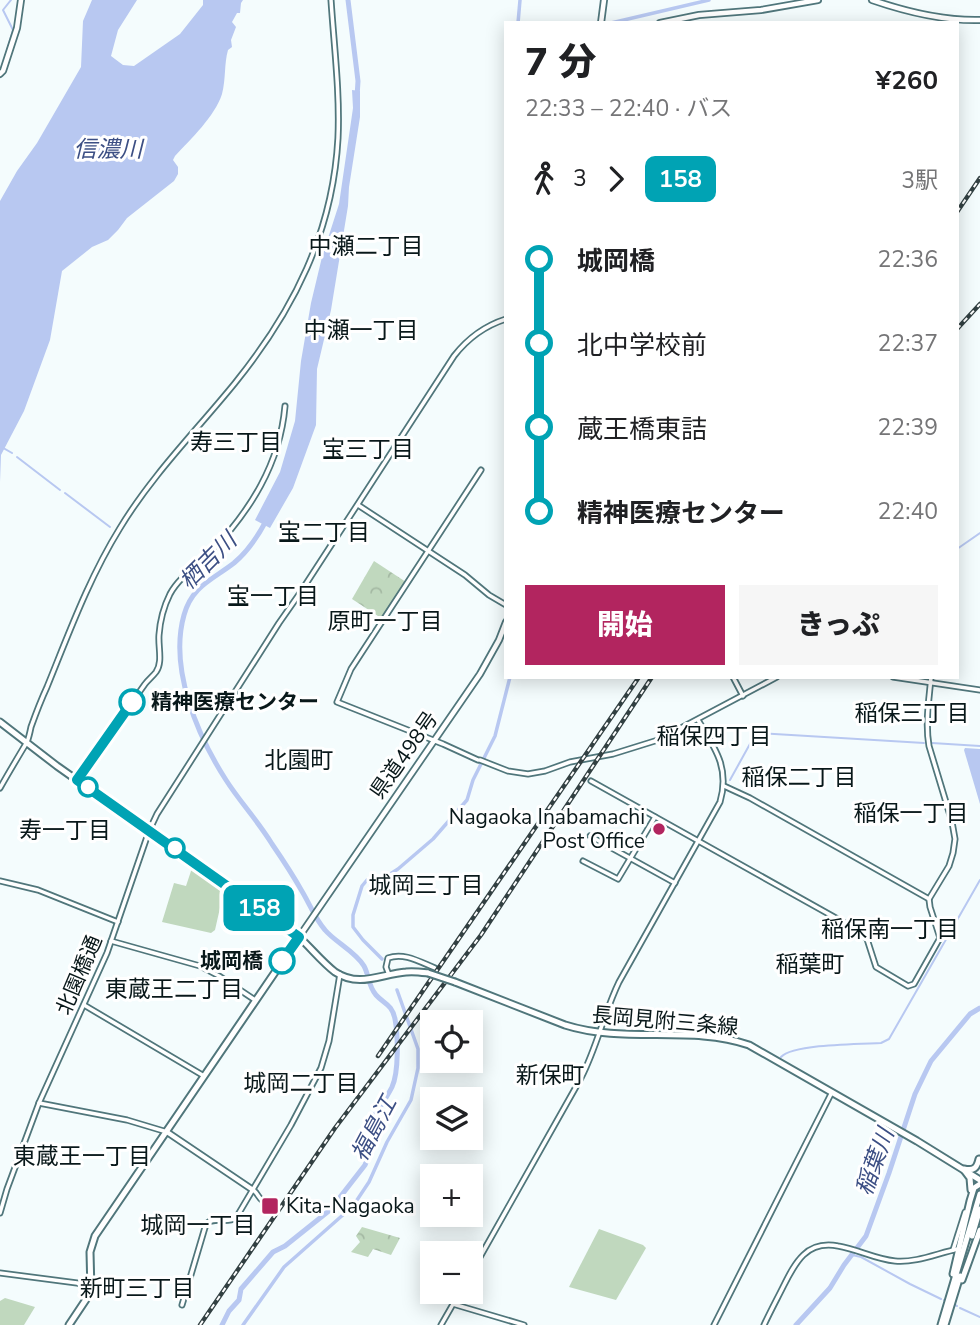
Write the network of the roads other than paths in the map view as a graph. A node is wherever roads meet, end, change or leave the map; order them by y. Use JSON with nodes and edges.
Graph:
{"nodes":[{"id":1,"x":22,"y":0,"type":"edge"},
{"id":2,"x":331,"y":0,"type":"edge"},
{"id":3,"x":604,"y":0,"type":"edge"},
{"id":4,"x":818,"y":0,"type":"edge"},
{"id":5,"x":872,"y":0,"type":"edge"},
{"id":6,"x":980,"y":20,"type":"edge"},
{"id":7,"x":601,"y":21,"type":"edge"},
{"id":8,"x":671,"y":21,"type":"edge"},
{"id":9,"x":0,"y":74,"type":"edge"},
{"id":10,"x":504,"y":320,"type":"edge"},
{"id":11,"x":285,"y":406,"type":"dead end"},
{"id":12,"x":481,"y":470,"type":"dead end"},
{"id":13,"x":358,"y":505,"type":"junction"},
{"id":14,"x":429,"y":551,"type":"junction"},
{"id":15,"x":504,"y":604,"type":"edge"},
{"id":16,"x":504,"y":627,"type":"edge"},
{"id":17,"x":734,"y":679,"type":"edge"},
{"id":18,"x":773,"y":679,"type":"edge"},
{"id":19,"x":931,"y":680,"type":"edge"},
{"id":20,"x":980,"y":690,"type":"edge"},
{"id":21,"x":743,"y":696,"type":"junction"},
{"id":22,"x":698,"y":720,"type":"junction"},
{"id":23,"x":0,"y":722,"type":"edge"},
{"id":24,"x":435,"y":740,"type":"junction"},
{"id":25,"x":24,"y":741,"type":"junction"},
{"id":26,"x":77,"y":780,"type":"junction"},
{"id":27,"x":591,"y":781,"type":"dead end"},
{"id":28,"x":724,"y":786,"type":"junction"},
{"id":29,"x":0,"y":788,"type":"edge"},
{"id":30,"x":655,"y":817,"type":"junction"},
{"id":31,"x":149,"y":831,"type":"junction"},
{"id":32,"x":590,"y":836,"type":"dead end"},
{"id":33,"x":698,"y":842,"type":"junction"},
{"id":34,"x":631,"y":858,"type":"junction"},
{"id":35,"x":583,"y":861,"type":"dead end"},
{"id":36,"x":0,"y":881,"type":"edge"},
{"id":37,"x":675,"y":883,"type":"junction"},
{"id":38,"x":929,"y":899,"type":"junction"},
{"id":39,"x":118,"y":922,"type":"junction"},
{"id":40,"x":299,"y":937,"type":"junction"},
{"id":41,"x":111,"y":941,"type":"junction"},
{"id":42,"x":435,"y":968,"type":"dead end"},
{"id":43,"x":340,"y":974,"type":"junction"},
{"id":44,"x":386,"y":976,"type":"junction"},
{"id":45,"x":255,"y":1000,"type":"junction"},
{"id":46,"x":84,"y":1005,"type":"junction"},
{"id":47,"x":599,"y":1033,"type":"junction"},
{"id":48,"x":204,"y":1076,"type":"junction"},
{"id":49,"x":832,"y":1092,"type":"junction"},
{"id":50,"x":39,"y":1103,"type":"junction"},
{"id":51,"x":167,"y":1132,"type":"junction"},
{"id":52,"x":980,"y":1158,"type":"edge"},
{"id":53,"x":962,"y":1169,"type":"junction"},
{"id":54,"x":980,"y":1173,"type":"edge"},
{"id":55,"x":980,"y":1182,"type":"edge"},
{"id":56,"x":253,"y":1190,"type":"junction"},
{"id":57,"x":980,"y":1195,"type":"edge"},
{"id":58,"x":263,"y":1201,"type":"dead end"},
{"id":59,"x":970,"y":1201,"type":"junction"},
{"id":60,"x":980,"y":1209,"type":"edge"},
{"id":61,"x":0,"y":1213,"type":"edge"},
{"id":62,"x":980,"y":1230,"type":"edge"},
{"id":63,"x":483,"y":1252,"type":"edge"},
{"id":64,"x":0,"y":1273,"type":"edge"},
{"id":65,"x":91,"y":1292,"type":"junction"},
{"id":66,"x":453,"y":1304,"type":"joint"},
{"id":67,"x":950,"y":1305,"type":"junction"},
{"id":68,"x":183,"y":1306,"type":"dead end"},
{"id":69,"x":69,"y":1325,"type":"edge"},
{"id":70,"x":441,"y":1325,"type":"edge"},
{"id":71,"x":524,"y":1325,"type":"edge"},
{"id":72,"x":713,"y":1325,"type":"edge"},
{"id":73,"x":764,"y":1325,"type":"edge"},
{"id":74,"x":943,"y":1325,"type":"edge"}],
"edges":[{"from":1,"to":9,"type":"main road"},
{"from":2,"to":25,"type":"street"},
{"from":3,"to":7,"type":"main road"},
{"from":4,"to":8,"type":"main road"},
{"from":5,"to":6,"type":"main road"},
{"from":10,"to":13,"type":"street","name":"北園橋通"},
{"from":11,"to":26,"type":"street"},
{"from":12,"to":14,"type":"street"},
{"from":13,"to":14,"type":"street"},
{"from":13,"to":31,"type":"street","name":"北園橋通"},
{"from":14,"to":15,"type":"street"},
{"from":14,"to":24,"type":"street"},
{"from":16,"to":24,"type":"main road","name":"県道498号"},
{"from":17,"to":21,"type":"street"},
{"from":18,"to":21,"type":"street"},
{"from":19,"to":20,"type":"street"},
{"from":19,"to":38,"type":"street"},
{"from":21,"to":22,"type":"street"},
{"from":22,"to":24,"type":"street"},
{"from":22,"to":28,"type":"street"},
{"from":23,"to":25,"type":"main road"},
{"from":24,"to":40,"type":"main road","name":"県道498号"},
{"from":25,"to":26,"type":"main road"},
{"from":25,"to":29,"type":"street"},
{"from":26,"to":31,"type":"main road"},
{"from":27,"to":30,"type":"street"},
{"from":28,"to":33,"type":"street"},
{"from":28,"to":38,"type":"street"},
{"from":30,"to":33,"type":"street"},
{"from":30,"to":34,"type":"street"},
{"from":31,"to":39,"type":"street","name":"北園橋通"},
{"from":31,"to":40,"type":"main road"},
{"from":32,"to":34,"type":"street"},
{"from":33,"to":37,"type":"street"},
{"from":33,"to":38,"type":"street"},
{"from":34,"to":35,"type":"street"},
{"from":34,"to":37,"type":"street"},
{"from":36,"to":39,"type":"street"},
{"from":37,"to":47,"type":"street"},
{"from":39,"to":41,"type":"street","name":"北園橋通"},
{"from":40,"to":43,"type":"main road"},
{"from":40,"to":45,"type":"main road"},
{"from":41,"to":45,"type":"street"},
{"from":41,"to":46,"type":"street","name":"北園橋通"},
{"from":42,"to":44,"type":"street"},
{"from":43,"to":44,"type":"main road"},
{"from":43,"to":56,"type":"street"},
{"from":44,"to":47,"type":"main road","name":"長岡見附三条線","bridge":true},
{"from":45,"to":48,"type":"main road"},
{"from":46,"to":48,"type":"street"},
{"from":46,"to":50,"type":"street","name":"北園橋通"},
{"from":47,"to":49,"type":"main road","name":"長岡見附三条線"},
{"from":47,"to":63,"type":"street"},
{"from":48,"to":51,"type":"main road"},
{"from":49,"to":53,"type":"main road","name":"長岡見附三条線"},
{"from":49,"to":72,"type":"street"},
{"from":50,"to":51,"type":"street"},
{"from":50,"to":61,"type":"street","name":"北園橋通"},
{"from":51,"to":56,"type":"main road"},
{"from":51,"to":65,"type":"main road"},
{"from":52,"to":53,"type":"main road"},
{"from":52,"to":54,"type":"main road"},
{"from":53,"to":55,"type":"main road"},
{"from":53,"to":59,"type":"main road"},
{"from":55,"to":59,"type":"main road"},
{"from":56,"to":58,"type":"street"},
{"from":56,"to":68,"type":"street"},
{"from":57,"to":67,"type":"main road"},
{"from":59,"to":67,"type":"main road"},
{"from":59,"to":73,"type":"street"},
{"from":60,"to":67,"type":"main road"},
{"from":62,"to":67,"type":"main road"},
{"from":64,"to":65,"type":"street"},
{"from":65,"to":69,"type":"main road"},
{"from":66,"to":70,"type":"street"},
{"from":66,"to":71,"type":"street"},
{"from":67,"to":74,"type":"main road"}]}
